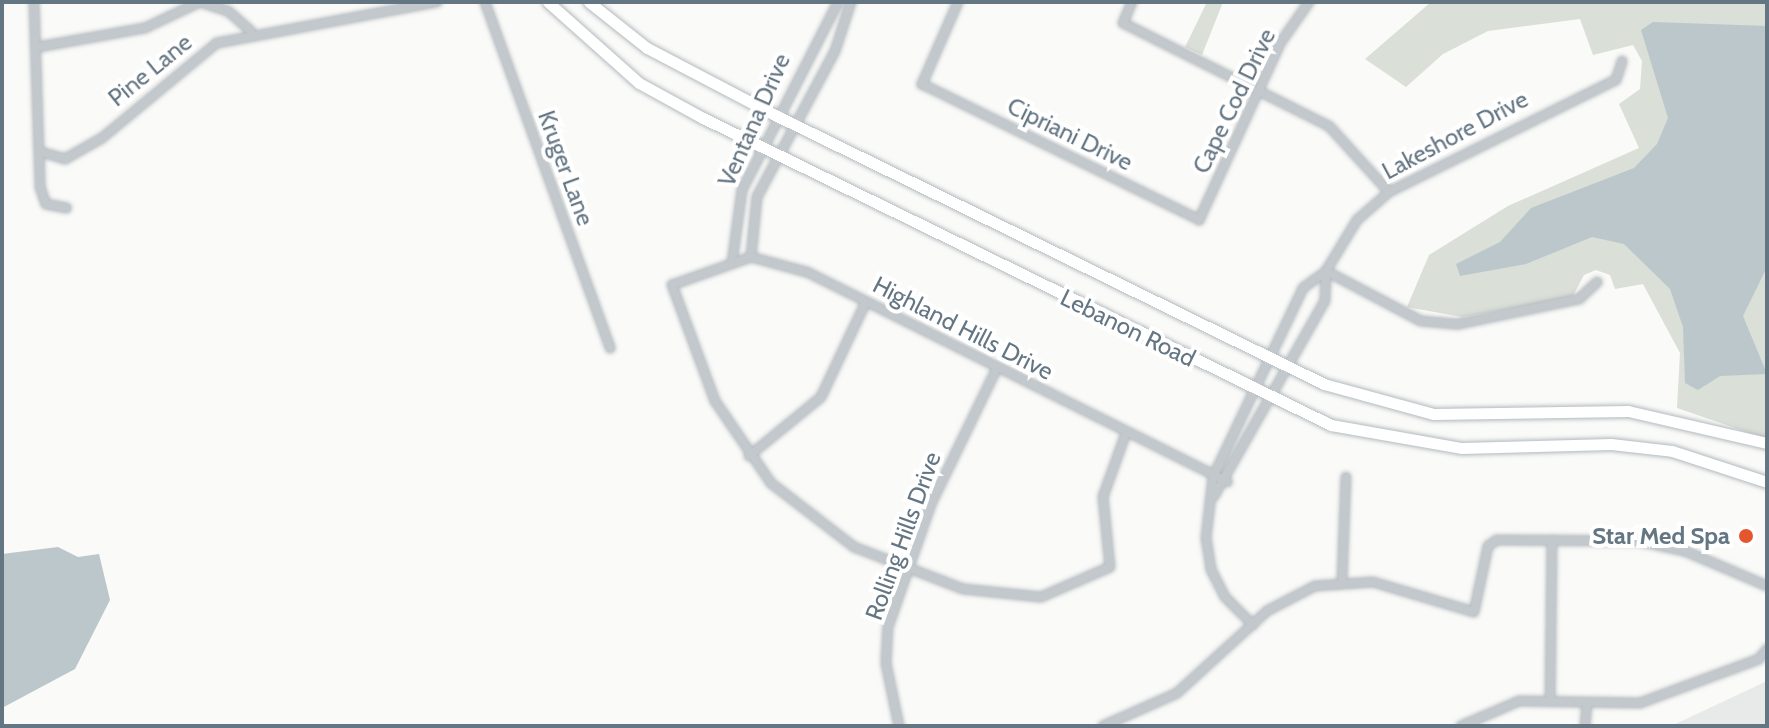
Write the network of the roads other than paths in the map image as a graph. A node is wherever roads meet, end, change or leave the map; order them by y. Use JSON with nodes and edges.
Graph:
{"nodes":[{"id":1,"x":34,"y":2,"type":"edge"},
{"id":2,"x":437,"y":2,"type":"edge"},
{"id":3,"x":485,"y":2,"type":"edge"},
{"id":4,"x":548,"y":2,"type":"edge"},
{"id":5,"x":589,"y":2,"type":"edge"},
{"id":6,"x":838,"y":2,"type":"edge"},
{"id":7,"x":851,"y":2,"type":"edge"},
{"id":8,"x":958,"y":2,"type":"edge"},
{"id":9,"x":1132,"y":2,"type":"edge"},
{"id":10,"x":1309,"y":2,"type":"edge"},
{"id":11,"x":251,"y":31,"type":"junction"},
{"id":12,"x":38,"y":47,"type":"junction"},
{"id":13,"x":1622,"y":61,"type":"dead end"},
{"id":14,"x":1259,"y":90,"type":"junction"},
{"id":15,"x":775,"y":115,"type":"junction"},
{"id":16,"x":793,"y":124,"type":"junction"},
{"id":17,"x":762,"y":146,"type":"junction"},
{"id":18,"x":41,"y":152,"type":"junction"},
{"id":19,"x":780,"y":155,"type":"junction"},
{"id":20,"x":1389,"y":192,"type":"junction"},
{"id":21,"x":67,"y":208,"type":"dead end"},
{"id":22,"x":1199,"y":220,"type":"joint"},
{"id":23,"x":751,"y":257,"type":"junction"},
{"id":24,"x":732,"y":263,"type":"junction"},
{"id":25,"x":1326,"y":271,"type":"junction"},
{"id":26,"x":1597,"y":282,"type":"dead end"},
{"id":27,"x":866,"y":302,"type":"junction"},
{"id":28,"x":610,"y":348,"type":"dead end"},
{"id":29,"x":1271,"y":361,"type":"junction"},
{"id":30,"x":997,"y":368,"type":"junction"},
{"id":31,"x":1287,"y":369,"type":"junction"},
{"id":32,"x":1256,"y":391,"type":"junction"},
{"id":33,"x":1271,"y":399,"type":"junction"},
{"id":34,"x":1126,"y":433,"type":"junction"},
{"id":35,"x":1767,"y":443,"type":"edge"},
{"id":36,"x":749,"y":456,"type":"junction"},
{"id":37,"x":1213,"y":477,"type":"junction"},
{"id":38,"x":1346,"y":477,"type":"dead end"},
{"id":39,"x":1228,"y":482,"type":"junction"},
{"id":40,"x":1767,"y":482,"type":"edge"},
{"id":41,"x":1214,"y":496,"type":"junction"},
{"id":42,"x":1552,"y":540,"type":"junction"},
{"id":43,"x":910,"y":570,"type":"junction"},
{"id":44,"x":1342,"y":580,"type":"junction"},
{"id":45,"x":1767,"y":586,"type":"edge"},
{"id":46,"x":1253,"y":625,"type":"junction"},
{"id":47,"x":1767,"y":649,"type":"edge"},
{"id":48,"x":1550,"y":701,"type":"junction"},
{"id":49,"x":1587,"y":704,"type":"junction"},
{"id":50,"x":899,"y":726,"type":"edge"},
{"id":51,"x":1103,"y":726,"type":"edge"},
{"id":52,"x":1461,"y":726,"type":"edge"},
{"id":53,"x":1585,"y":726,"type":"edge"}],
"edges":[{"from":1,"to":12,"type":"street"},
{"from":2,"to":11,"type":"street","name":"Pine Lane"},
{"from":3,"to":28,"type":"street","name":"Kruger Lane"},
{"from":4,"to":17,"type":"main road","name":"Lebanon Road"},
{"from":5,"to":15,"type":"main road","name":"Lebanon Road"},
{"from":6,"to":15,"type":"street","name":"Ventana Drive"},
{"from":7,"to":16,"type":"street","name":"Ventana Drive"},
{"from":8,"to":22,"type":"street","name":"Cipriani Drive"},
{"from":9,"to":14,"type":"street"},
{"from":10,"to":14,"type":"street","name":"Cape Cod Drive"},
{"from":11,"to":12,"type":"street"},
{"from":11,"to":18,"type":"street","name":"Pine Lane"},
{"from":12,"to":18,"type":"street"},
{"from":13,"to":20,"type":"street","name":"Lakeshore Drive"},
{"from":14,"to":20,"type":"street"},
{"from":14,"to":22,"type":"street","name":"Cape Cod Drive"},
{"from":15,"to":16,"type":"main road","name":"Lebanon Road"},
{"from":15,"to":17,"type":"street","name":"Ventana Drive"},
{"from":16,"to":19,"type":"street","name":"Ventana Drive"},
{"from":16,"to":29,"type":"main road","name":"Lebanon Road"},
{"from":17,"to":19,"type":"main road","name":"Lebanon Road"},
{"from":17,"to":24,"type":"street","name":"Ventana Drive"},
{"from":18,"to":21,"type":"street"},
{"from":19,"to":23,"type":"street","name":"Ventana Drive"},
{"from":19,"to":32,"type":"main road","name":"Lebanon Road"},
{"from":20,"to":25,"type":"street","name":"Lakeshore Drive"},
{"from":23,"to":24,"type":"street"},
{"from":23,"to":27,"type":"street","name":"Highland Hills Drive"},
{"from":24,"to":36,"type":"street"},
{"from":25,"to":26,"type":"street"},
{"from":25,"to":29,"type":"street","name":"Lakeshore Drive"},
{"from":25,"to":31,"type":"street","name":"Lakeshore Drive"},
{"from":27,"to":30,"type":"street","name":"Highland Hills Drive"},
{"from":27,"to":36,"type":"street"},
{"from":29,"to":31,"type":"main road","name":"Lebanon Road"},
{"from":29,"to":32,"type":"street","name":"Lakeshore Drive"},
{"from":30,"to":34,"type":"street","name":"Highland Hills Drive"},
{"from":30,"to":43,"type":"street","name":"Rolling Hills Drive"},
{"from":31,"to":33,"type":"street","name":"Lakeshore Drive"},
{"from":31,"to":35,"type":"main road","name":"Lebanon Road"},
{"from":32,"to":33,"type":"main road","name":"Lebanon Road"},
{"from":32,"to":37,"type":"street","name":"Lakeshore Drive"},
{"from":33,"to":39,"type":"street","name":"Lakeshore Drive"},
{"from":33,"to":40,"type":"main road","name":"Lebanon Road"},
{"from":34,"to":37,"type":"street","name":"Highland Hills Drive"},
{"from":34,"to":43,"type":"street"},
{"from":36,"to":43,"type":"street"},
{"from":37,"to":39,"type":"street","name":"Highland Hills Drive"},
{"from":37,"to":41,"type":"street","name":"Lakeshore Drive"},
{"from":38,"to":44,"type":"street"},
{"from":39,"to":41,"type":"street","name":"Lakeshore Drive"},
{"from":41,"to":46,"type":"street","name":"Lakeshore Drive"},
{"from":42,"to":44,"type":"street"},
{"from":42,"to":45,"type":"street"},
{"from":42,"to":48,"type":"street"},
{"from":43,"to":50,"type":"street","name":"Rolling Hills Drive"},
{"from":44,"to":46,"type":"street"},
{"from":46,"to":51,"type":"street"},
{"from":47,"to":49,"type":"street"},
{"from":48,"to":49,"type":"street"},
{"from":48,"to":52,"type":"street"},
{"from":49,"to":53,"type":"street"}]}
